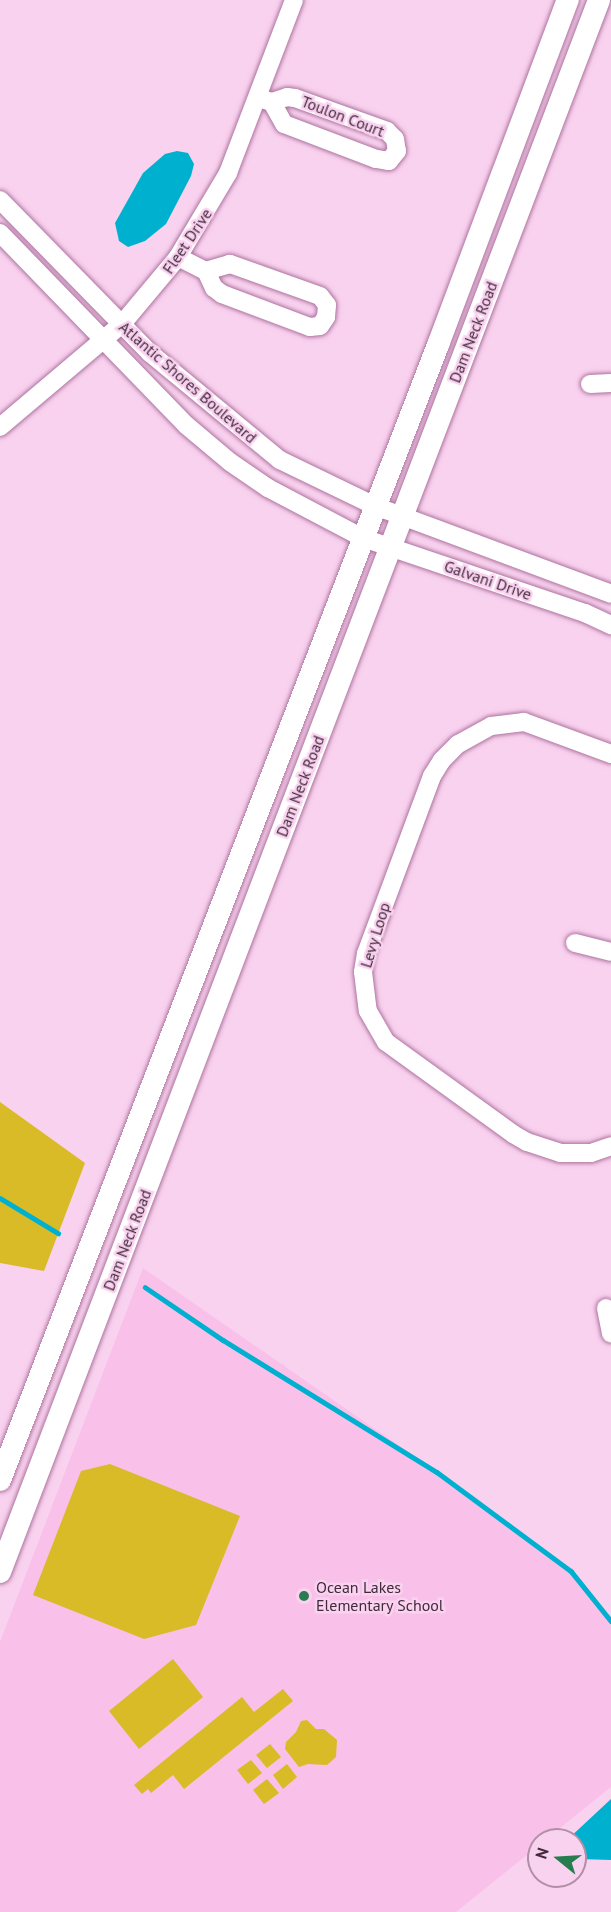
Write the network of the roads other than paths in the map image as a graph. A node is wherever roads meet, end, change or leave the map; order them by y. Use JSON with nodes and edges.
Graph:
{"nodes":[{"id":1,"x":294,"y":0,"type":"edge"},
{"id":2,"x":568,"y":0,"type":"edge"},
{"id":3,"x":599,"y":0,"type":"edge"},
{"id":4,"x":265,"y":100,"type":"junction"},
{"id":5,"x":0,"y":200,"type":"edge"},
{"id":6,"x":0,"y":233,"type":"edge"},
{"id":7,"x":178,"y":257,"type":"junction"},
{"id":8,"x":206,"y":271,"type":"junction"},
{"id":9,"x":122,"y":324,"type":"junction"},
{"id":10,"x":102,"y":341,"type":"junction"},
{"id":11,"x":611,"y":383,"type":"edge"},
{"id":12,"x":590,"y":384,"type":"dead end"},
{"id":13,"x":0,"y":427,"type":"edge"},
{"id":14,"x":375,"y":507,"type":"junction"},
{"id":15,"x":402,"y":517,"type":"junction"},
{"id":16,"x":363,"y":538,"type":"junction"},
{"id":17,"x":391,"y":548,"type":"junction"},
{"id":18,"x":611,"y":594,"type":"edge"},
{"id":19,"x":611,"y":625,"type":"edge"},
{"id":20,"x":611,"y":754,"type":"edge"},
{"id":21,"x":575,"y":943,"type":"dead end"},
{"id":22,"x":611,"y":952,"type":"edge"},
{"id":23,"x":611,"y":1146,"type":"edge"},
{"id":24,"x":606,"y":1308,"type":"dead end"},
{"id":25,"x":611,"y":1334,"type":"edge"},
{"id":26,"x":0,"y":1480,"type":"edge"},
{"id":27,"x":0,"y":1572,"type":"edge"}],
"edges":[{"from":1,"to":4,"type":"street","name":"Fleet Drive"},
{"from":2,"to":14,"type":"main road","name":"Dam Neck Road"},
{"from":3,"to":15,"type":"main road","name":"Dam Neck Road"},
{"from":4,"to":4,"type":"street","name":"Toulon Court"},
{"from":4,"to":7,"type":"street","name":"Fleet Drive"},
{"from":5,"to":9,"type":"street","name":"Atlantic Shores Boulevard"},
{"from":6,"to":10,"type":"street","name":"Atlantic Shores Boulevard"},
{"from":7,"to":8,"type":"street"},
{"from":7,"to":9,"type":"street","name":"Fleet Drive"},
{"from":8,"to":8,"type":"street"},
{"from":9,"to":10,"type":"street","name":"Fleet Drive"},
{"from":9,"to":14,"type":"street","name":"Atlantic Shores Boulevard"},
{"from":10,"to":13,"type":"street","name":"Fleet Drive"},
{"from":10,"to":16,"type":"street","name":"Atlantic Shores Boulevard"},
{"from":11,"to":12,"type":"street"},
{"from":14,"to":15,"type":"street","name":"Galvani Drive"},
{"from":14,"to":16,"type":"main road","name":"Dam Neck Road"},
{"from":15,"to":17,"type":"main road","name":"Dam Neck Road"},
{"from":15,"to":18,"type":"street","name":"Galvani Drive"},
{"from":16,"to":17,"type":"street","name":"Galvani Drive"},
{"from":16,"to":26,"type":"main road","name":"Dam Neck Road"},
{"from":17,"to":19,"type":"street","name":"Galvani Drive"},
{"from":17,"to":27,"type":"main road","name":"Dam Neck Road"},
{"from":20,"to":23,"type":"street","name":"Levy Loop"},
{"from":21,"to":22,"type":"street"},
{"from":24,"to":25,"type":"street"}]}
